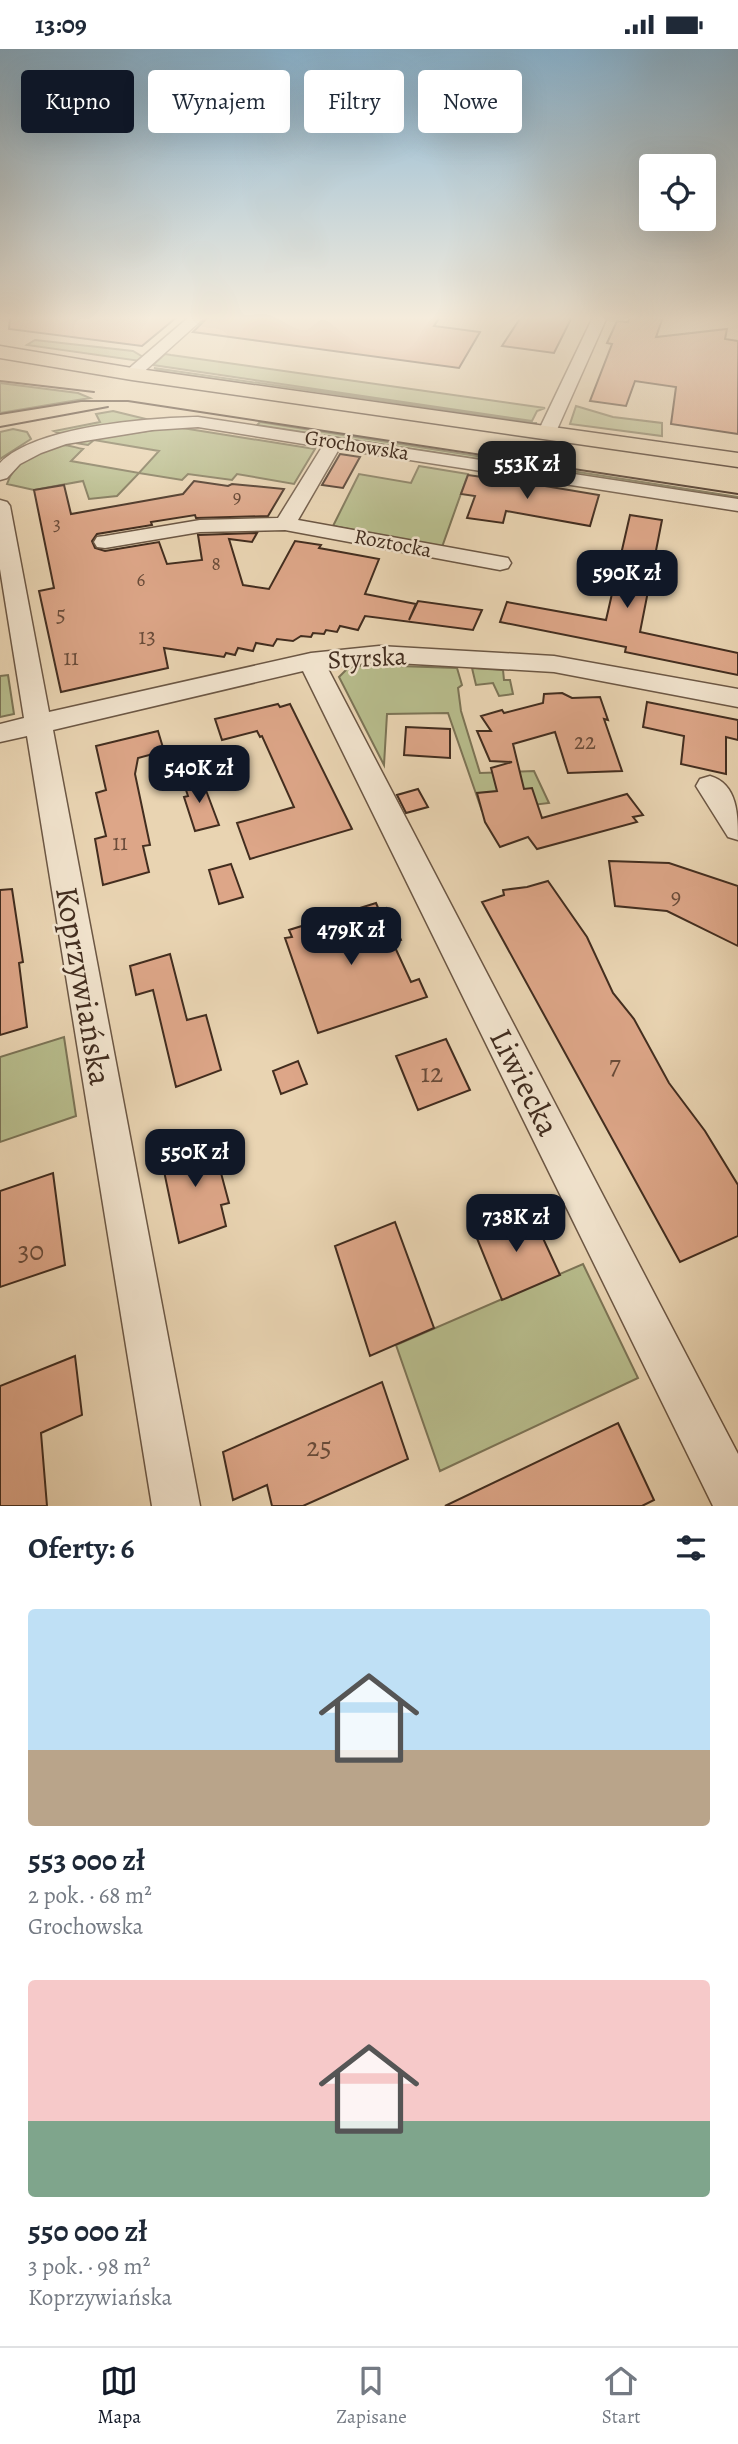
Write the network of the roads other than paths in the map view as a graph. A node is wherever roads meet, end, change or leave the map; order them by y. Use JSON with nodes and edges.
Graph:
{"nodes":[{"id":1,"x":109,"y":385,"type":"edge"},
{"id":2,"x":208,"y":385,"type":"edge"},
{"id":3,"x":569,"y":385,"type":"edge"},
{"id":4,"x":546,"y":434,"type":"junction"},
{"id":5,"x":334,"y":442,"type":"junction"},
{"id":6,"x":738,"y":460,"type":"edge"},
{"id":7,"x":0,"y":474,"type":"edge"},
{"id":8,"x":738,"y":477,"type":"edge"},
{"id":9,"x":738,"y":505,"type":"edge"},
{"id":10,"x":0,"y":506,"type":"edge"},
{"id":11,"x":285,"y":524,"type":"junction"},
{"id":12,"x":105,"y":543,"type":"dead end"},
{"id":13,"x":500,"y":563,"type":"dead end"},
{"id":14,"x":311,"y":661,"type":"junction"},
{"id":15,"x":738,"y":698,"type":"edge"},
{"id":16,"x":37,"y":724,"type":"junction"},
{"id":17,"x":0,"y":733,"type":"edge"},
{"id":18,"x":710,"y":786,"type":"dead end"},
{"id":19,"x":738,"y":829,"type":"edge"},
{"id":20,"x":738,"y":1504,"type":"edge"},
{"id":21,"x":176,"y":1506,"type":"edge"}],
"edges":[{"from":1,"to":8,"type":"main road","name":"Grochowska"},
{"from":2,"to":4,"type":"main road","name":"Grochowska"},
{"from":3,"to":4,"type":"street"},
{"from":4,"to":6,"type":"main road","name":"Grochowska"},
{"from":5,"to":7,"type":"street","name":"Grochowska"},
{"from":5,"to":9,"type":"street","name":"Grochowska"},
{"from":5,"to":11,"type":"street"},
{"from":10,"to":16,"type":"street","name":"Koprzywiańska"},
{"from":11,"to":12,"type":"street","name":"Roztocka"},
{"from":11,"to":13,"type":"street","name":"Roztocka"},
{"from":14,"to":15,"type":"street","name":"Styrska"},
{"from":14,"to":16,"type":"street","name":"Styrska"},
{"from":14,"to":20,"type":"street","name":"Liwiecka"},
{"from":16,"to":17,"type":"street","name":"Styrska"},
{"from":16,"to":21,"type":"street","name":"Koprzywiańska"},
{"from":18,"to":19,"type":"street"}]}
